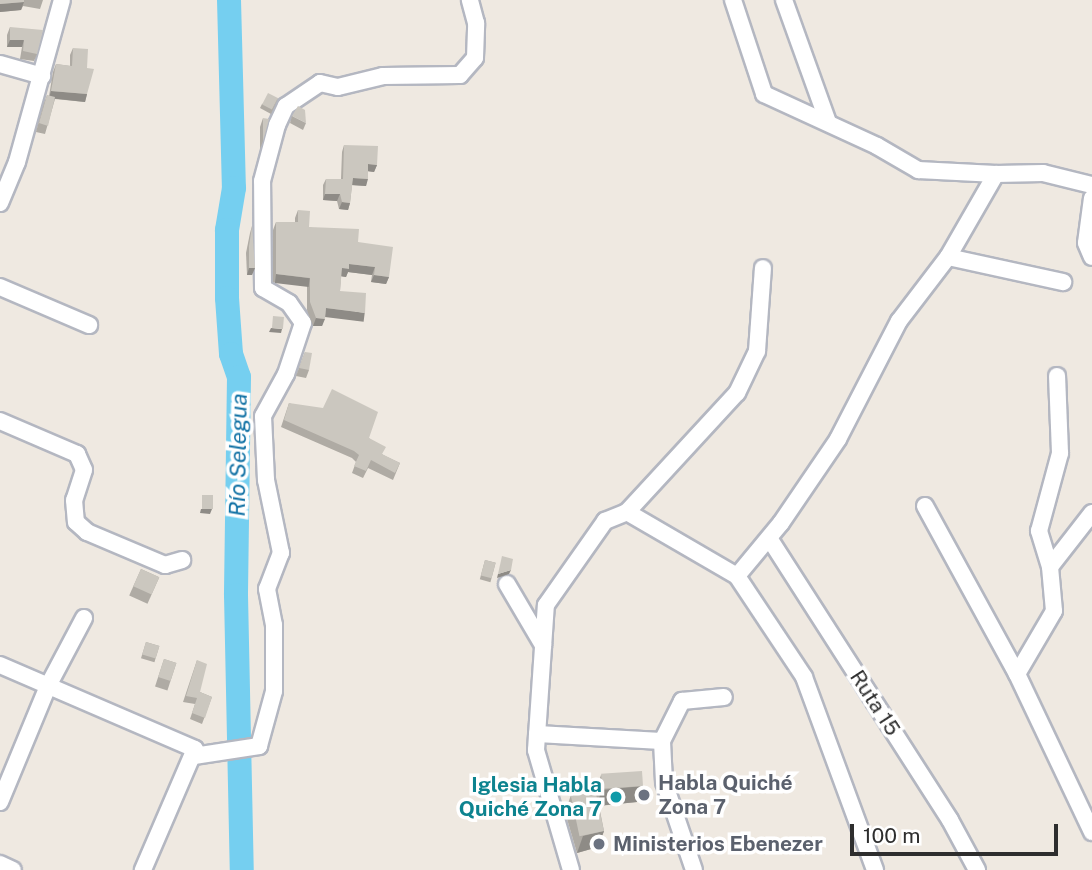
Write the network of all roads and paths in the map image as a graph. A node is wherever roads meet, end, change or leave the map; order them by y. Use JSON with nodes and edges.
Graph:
{"nodes":[{"id":1,"x":62,"y":0,"type":"edge"},
{"id":2,"x":470,"y":0,"type":"edge"},
{"id":3,"x":733,"y":0,"type":"edge"},
{"id":4,"x":784,"y":0,"type":"edge"},
{"id":5,"x":0,"y":64,"type":"edge"},
{"id":6,"x":42,"y":76,"type":"junction"},
{"id":7,"x":828,"y":122,"type":"junction"},
{"id":8,"x":996,"y":173,"type":"junction"},
{"id":9,"x":1092,"y":185,"type":"edge"},
{"id":10,"x":1092,"y":198,"type":"edge"},
{"id":11,"x":0,"y":203,"type":"edge"},
{"id":12,"x":948,"y":257,"type":"junction"},
{"id":13,"x":1092,"y":257,"type":"edge"},
{"id":14,"x":763,"y":268,"type":"dead end"},
{"id":15,"x":1063,"y":282,"type":"dead end"},
{"id":16,"x":0,"y":287,"type":"edge"},
{"id":17,"x":89,"y":325,"type":"dead end"},
{"id":18,"x":1057,"y":376,"type":"dead end"},
{"id":19,"x":0,"y":421,"type":"edge"},
{"id":20,"x":925,"y":506,"type":"dead end"},
{"id":21,"x":627,"y":512,"type":"junction"},
{"id":22,"x":1092,"y":513,"type":"edge"},
{"id":23,"x":769,"y":538,"type":"junction"},
{"id":24,"x":182,"y":560,"type":"dead end"},
{"id":25,"x":1050,"y":567,"type":"junction"},
{"id":26,"x":737,"y":576,"type":"junction"},
{"id":27,"x":507,"y":584,"type":"dead end"},
{"id":28,"x":84,"y":618,"type":"dead end"},
{"id":29,"x":543,"y":645,"type":"junction"},
{"id":30,"x":0,"y":665,"type":"edge"},
{"id":31,"x":1017,"y":674,"type":"junction"},
{"id":32,"x":48,"y":686,"type":"junction"},
{"id":33,"x":724,"y":697,"type":"dead end"},
{"id":34,"x":537,"y":734,"type":"junction"},
{"id":35,"x":662,"y":741,"type":"junction"},
{"id":36,"x":194,"y":756,"type":"junction"},
{"id":37,"x":0,"y":802,"type":"edge"},
{"id":38,"x":1092,"y":832,"type":"edge"},
{"id":39,"x":0,"y":864,"type":"edge"},
{"id":40,"x":13,"y":870,"type":"edge"},
{"id":41,"x":143,"y":870,"type":"edge"},
{"id":42,"x":571,"y":870,"type":"edge"},
{"id":43,"x":694,"y":870,"type":"edge"},
{"id":44,"x":874,"y":870,"type":"edge"},
{"id":45,"x":977,"y":870,"type":"edge"}],
"edges":[{"from":1,"to":6,"type":"street"},
{"from":2,"to":36,"type":"street"},
{"from":3,"to":7,"type":"street"},
{"from":4,"to":7,"type":"street"},
{"from":5,"to":6,"type":"street"},
{"from":6,"to":11,"type":"street"},
{"from":7,"to":8,"type":"street"},
{"from":8,"to":9,"type":"street"},
{"from":8,"to":12,"type":"street"},
{"from":10,"to":13,"type":"street"},
{"from":12,"to":15,"type":"street"},
{"from":12,"to":23,"type":"street"},
{"from":14,"to":21,"type":"street"},
{"from":16,"to":17,"type":"street"},
{"from":18,"to":25,"type":"street"},
{"from":19,"to":24,"type":"street"},
{"from":20,"to":31,"type":"street"},
{"from":21,"to":26,"type":"street"},
{"from":21,"to":29,"type":"street"},
{"from":22,"to":25,"type":"street"},
{"from":23,"to":26,"type":"street"},
{"from":23,"to":45,"type":"street","name":"Ruta 15"},
{"from":25,"to":31,"type":"street"},
{"from":26,"to":44,"type":"street"},
{"from":27,"to":29,"type":"street"},
{"from":28,"to":32,"type":"street"},
{"from":29,"to":34,"type":"street"},
{"from":30,"to":32,"type":"street"},
{"from":31,"to":38,"type":"street"},
{"from":32,"to":36,"type":"street"},
{"from":32,"to":37,"type":"street"},
{"from":33,"to":35,"type":"street"},
{"from":34,"to":35,"type":"street"},
{"from":34,"to":42,"type":"street"},
{"from":35,"to":43,"type":"street"},
{"from":36,"to":41,"type":"street"},
{"from":39,"to":40,"type":"street"}]}
